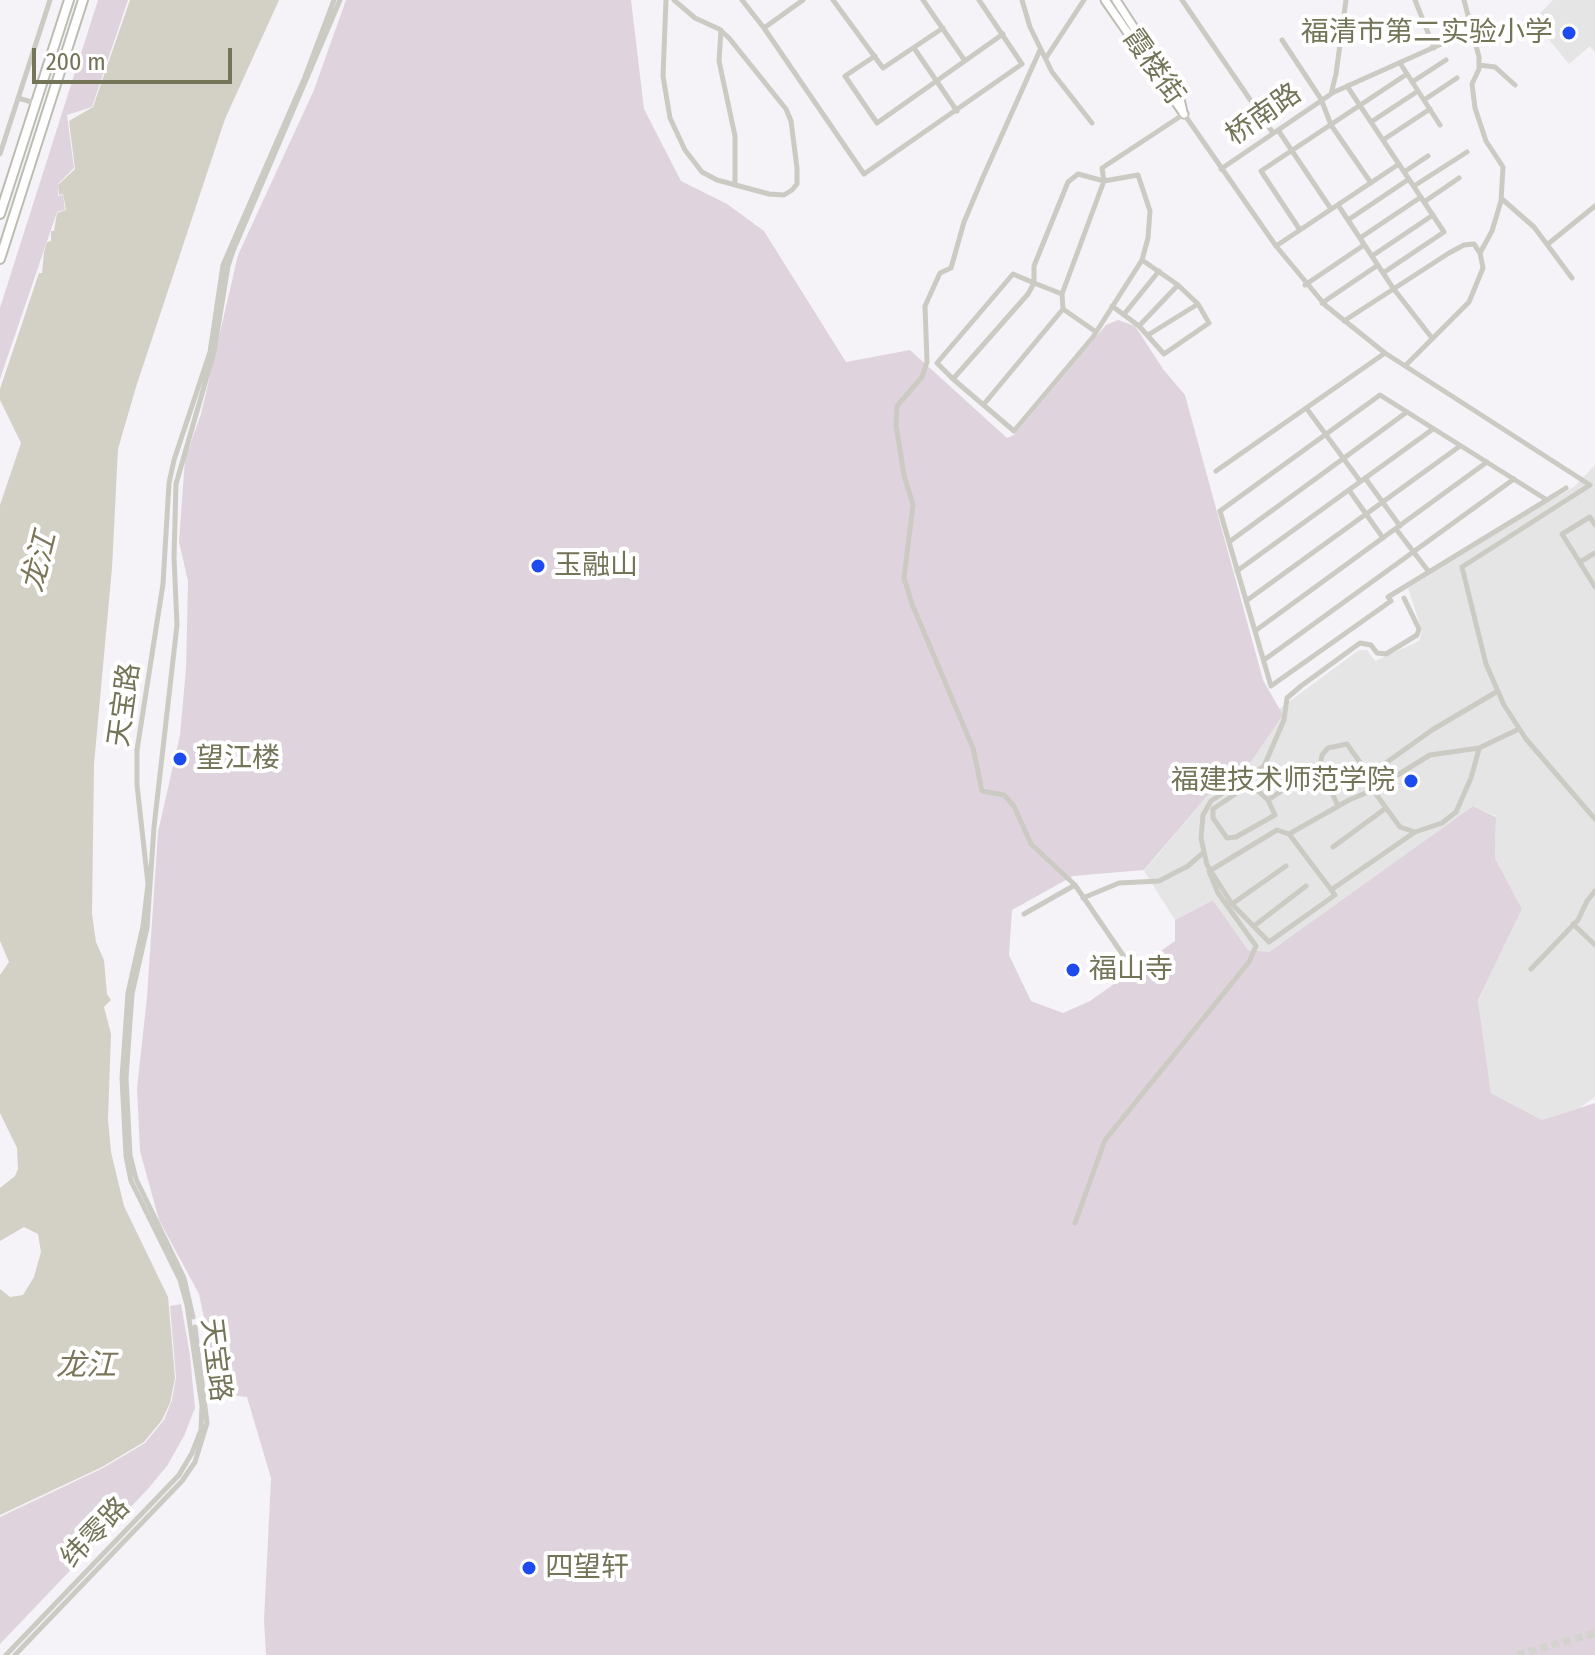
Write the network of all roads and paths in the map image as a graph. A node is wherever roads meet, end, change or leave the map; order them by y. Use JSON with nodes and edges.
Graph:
{"nodes":[{"id":1,"x":50,"y":0,"type":"edge"},
{"id":2,"x":69,"y":0,"type":"edge"},
{"id":3,"x":83,"y":0,"type":"edge"},
{"id":4,"x":337,"y":0,"type":"edge"},
{"id":5,"x":666,"y":0,"type":"edge"},
{"id":6,"x":674,"y":0,"type":"edge"},
{"id":7,"x":742,"y":0,"type":"edge"},
{"id":8,"x":803,"y":0,"type":"edge"},
{"id":9,"x":833,"y":0,"type":"edge"},
{"id":10,"x":923,"y":0,"type":"edge"},
{"id":11,"x":979,"y":0,"type":"edge"},
{"id":12,"x":1022,"y":0,"type":"edge"},
{"id":13,"x":1084,"y":0,"type":"edge"},
{"id":14,"x":1105,"y":0,"type":"edge"},
{"id":15,"x":1116,"y":0,"type":"edge"},
{"id":16,"x":1182,"y":0,"type":"edge"},
{"id":17,"x":1346,"y":0,"type":"edge"},
{"id":18,"x":1415,"y":0,"type":"edge"},
{"id":19,"x":1464,"y":0,"type":"edge"},
{"id":20,"x":764,"y":28,"type":"junction"},
{"id":21,"x":943,"y":28,"type":"junction"},
{"id":22,"x":721,"y":30,"type":"junction"},
{"id":23,"x":1003,"y":34,"type":"junction"},
{"id":24,"x":1282,"y":40,"type":"dead end"},
{"id":25,"x":1448,"y":41,"type":"dead end"},
{"id":26,"x":914,"y":48,"type":"junction"},
{"id":27,"x":1434,"y":48,"type":"junction"},
{"id":28,"x":1040,"y":50,"type":"junction"},
{"id":29,"x":875,"y":56,"type":"junction"},
{"id":30,"x":1045,"y":59,"type":"junction"},
{"id":31,"x":1446,"y":60,"type":"dead end"},
{"id":32,"x":965,"y":61,"type":"junction"},
{"id":33,"x":1400,"y":63,"type":"junction"},
{"id":34,"x":1479,"y":65,"type":"junction"},
{"id":35,"x":1407,"y":74,"type":"junction"},
{"id":36,"x":1457,"y":78,"type":"dead end"},
{"id":37,"x":935,"y":81,"type":"junction"},
{"id":38,"x":1412,"y":82,"type":"junction"},
{"id":39,"x":1515,"y":85,"type":"dead end"},
{"id":40,"x":1347,"y":86,"type":"junction"},
{"id":41,"x":1418,"y":91,"type":"junction"},
{"id":42,"x":1331,"y":94,"type":"junction"},
{"id":43,"x":18,"y":98,"type":"junction"},
{"id":44,"x":1321,"y":99,"type":"junction"},
{"id":45,"x":1424,"y":100,"type":"junction"},
{"id":46,"x":35,"y":103,"type":"junction"},
{"id":47,"x":1360,"y":105,"type":"junction"},
{"id":48,"x":1430,"y":109,"type":"junction"},
{"id":49,"x":957,"y":111,"type":"junction"},
{"id":50,"x":1184,"y":114,"type":"junction"},
{"id":51,"x":1371,"y":122,"type":"junction"},
{"id":52,"x":1092,"y":123,"type":"dead end"},
{"id":53,"x":1331,"y":125,"type":"junction"},
{"id":54,"x":1440,"y":125,"type":"dead end"},
{"id":55,"x":1275,"y":131,"type":"junction"},
{"id":56,"x":1383,"y":140,"type":"junction"},
{"id":57,"x":1292,"y":151,"type":"junction"},
{"id":58,"x":1467,"y":152,"type":"dead end"},
{"id":59,"x":0,"y":154,"type":"edge"},
{"id":60,"x":1428,"y":156,"type":"dead end"},
{"id":61,"x":1399,"y":164,"type":"junction"},
{"id":62,"x":1221,"y":169,"type":"junction"},
{"id":63,"x":1404,"y":172,"type":"junction"},
{"id":64,"x":1459,"y":178,"type":"dead end"},
{"id":65,"x":1409,"y":179,"type":"junction"},
{"id":66,"x":1104,"y":181,"type":"junction"},
{"id":67,"x":1371,"y":183,"type":"junction"},
{"id":68,"x":735,"y":185,"type":"junction"},
{"id":69,"x":1414,"y":186,"type":"junction"},
{"id":70,"x":1502,"y":198,"type":"junction"},
{"id":71,"x":1422,"y":199,"type":"junction"},
{"id":72,"x":1338,"y":205,"type":"junction"},
{"id":73,"x":1595,"y":206,"type":"edge"},
{"id":74,"x":1331,"y":209,"type":"junction"},
{"id":75,"x":0,"y":214,"type":"edge"},
{"id":76,"x":1433,"y":215,"type":"junction"},
{"id":77,"x":1348,"y":220,"type":"junction"},
{"id":78,"x":1300,"y":230,"type":"junction"},
{"id":79,"x":1360,"y":238,"type":"junction"},
{"id":80,"x":1548,"y":244,"type":"junction"},
{"id":81,"x":1365,"y":245,"type":"junction"},
{"id":82,"x":1276,"y":246,"type":"junction"},
{"id":83,"x":1480,"y":253,"type":"junction"},
{"id":84,"x":1372,"y":256,"type":"junction"},
{"id":85,"x":0,"y":259,"type":"edge"},
{"id":86,"x":1142,"y":260,"type":"junction"},
{"id":87,"x":1378,"y":265,"type":"junction"},
{"id":88,"x":1159,"y":271,"type":"junction"},
{"id":89,"x":1383,"y":273,"type":"junction"},
{"id":90,"x":1572,"y":278,"type":"dead end"},
{"id":91,"x":1034,"y":283,"type":"junction"},
{"id":92,"x":1178,"y":285,"type":"junction"},
{"id":93,"x":1305,"y":285,"type":"junction"},
{"id":94,"x":1393,"y":288,"type":"junction"},
{"id":95,"x":1062,"y":294,"type":"junction"},
{"id":96,"x":1322,"y":303,"type":"junction"},
{"id":97,"x":1198,"y":304,"type":"junction"},
{"id":98,"x":1112,"y":306,"type":"junction"},
{"id":99,"x":1063,"y":309,"type":"junction"},
{"id":100,"x":1125,"y":313,"type":"junction"},
{"id":101,"x":1344,"y":321,"type":"junction"},
{"id":102,"x":1139,"y":326,"type":"junction"},
{"id":103,"x":1096,"y":332,"type":"junction"},
{"id":104,"x":1148,"y":335,"type":"junction"},
{"id":105,"x":1432,"y":339,"type":"junction"},
{"id":106,"x":1385,"y":353,"type":"junction"},
{"id":107,"x":1406,"y":365,"type":"junction"},
{"id":108,"x":953,"y":379,"type":"junction"},
{"id":109,"x":984,"y":404,"type":"junction"},
{"id":110,"x":1307,"y":409,"type":"junction"},
{"id":111,"x":1407,"y":412,"type":"junction"},
{"id":112,"x":1433,"y":429,"type":"junction"},
{"id":113,"x":1326,"y":435,"type":"junction"},
{"id":114,"x":1460,"y":446,"type":"junction"},
{"id":115,"x":1343,"y":459,"type":"junction"},
{"id":116,"x":1487,"y":462,"type":"junction"},
{"id":117,"x":1216,"y":471,"type":"dead end"},
{"id":118,"x":1514,"y":479,"type":"junction"},
{"id":119,"x":1363,"y":480,"type":"junction"},
{"id":120,"x":1566,"y":488,"type":"dead end"},
{"id":121,"x":1349,"y":490,"type":"junction"},
{"id":122,"x":1547,"y":500,"type":"junction"},
{"id":123,"x":1382,"y":502,"type":"junction"},
{"id":124,"x":1366,"y":514,"type":"junction"},
{"id":125,"x":1595,"y":525,"type":"edge"},
{"id":126,"x":1398,"y":527,"type":"junction"},
{"id":127,"x":1383,"y":538,"type":"junction"},
{"id":128,"x":1229,"y":542,"type":"junction"},
{"id":129,"x":1413,"y":552,"type":"junction"},
{"id":130,"x":1595,"y":553,"type":"edge"},
{"id":131,"x":1580,"y":562,"type":"junction"},
{"id":132,"x":1237,"y":571,"type":"junction"},
{"id":133,"x":1429,"y":572,"type":"junction"},
{"id":134,"x":1595,"y":587,"type":"edge"},
{"id":135,"x":1404,"y":598,"type":"dead end"},
{"id":136,"x":1246,"y":601,"type":"junction"},
{"id":137,"x":1255,"y":631,"type":"junction"},
{"id":138,"x":1264,"y":660,"type":"junction"},
{"id":139,"x":1498,"y":691,"type":"junction"},
{"id":140,"x":1519,"y":729,"type":"junction"},
{"id":141,"x":1479,"y":748,"type":"junction"},
{"id":142,"x":1320,"y":765,"type":"junction"},
{"id":143,"x":1373,"y":790,"type":"junction"},
{"id":144,"x":1268,"y":800,"type":"junction"},
{"id":145,"x":1338,"y":806,"type":"junction"},
{"id":146,"x":1386,"y":808,"type":"junction"},
{"id":147,"x":1595,"y":819,"type":"edge"},
{"id":148,"x":1415,"y":832,"type":"junction"},
{"id":149,"x":1289,"y":834,"type":"junction"},
{"id":150,"x":1333,"y":847,"type":"dead end"},
{"id":151,"x":1204,"y":851,"type":"junction"},
{"id":152,"x":1286,"y":866,"type":"dead end"},
{"id":153,"x":1209,"y":868,"type":"junction"},
{"id":154,"x":1075,"y":885,"type":"junction"},
{"id":155,"x":1306,"y":886,"type":"dead end"},
{"id":156,"x":1331,"y":890,"type":"junction"},
{"id":157,"x":1595,"y":891,"type":"edge"},
{"id":158,"x":1083,"y":898,"type":"junction"},
{"id":159,"x":1232,"y":904,"type":"junction"},
{"id":160,"x":1024,"y":914,"type":"dead end"},
{"id":161,"x":1573,"y":924,"type":"junction"},
{"id":162,"x":1254,"y":926,"type":"junction"},
{"id":163,"x":1595,"y":945,"type":"edge"},
{"id":164,"x":1125,"y":958,"type":"dead end"},
{"id":165,"x":1531,"y":969,"type":"dead end"},
{"id":166,"x":1075,"y":1223,"type":"dead end"},
{"id":167,"x":203,"y":1431,"type":"junction"},
{"id":168,"x":6,"y":1655,"type":"edge"},
{"id":169,"x":15,"y":1655,"type":"edge"}],
"edges":[{"from":1,"to":43,"type":"street"},
{"from":2,"to":46,"type":"main road"},
{"from":3,"to":85,"type":"main road"},
{"from":4,"to":167,"type":"street","name":"天宝路"},
{"from":4,"to":167,"type":"street","name":"天宝路"},
{"from":5,"to":68,"type":"street"},
{"from":6,"to":22,"type":"street"},
{"from":7,"to":20,"type":"street"},
{"from":8,"to":20,"type":"street"},
{"from":9,"to":29,"type":"street"},
{"from":10,"to":21,"type":"street"},
{"from":11,"to":23,"type":"street"},
{"from":12,"to":28,"type":"street"},
{"from":13,"to":30,"type":"street"},
{"from":14,"to":50,"type":"street","name":"霞楼街"},
{"from":15,"to":50,"type":"street","name":"霞楼街"},
{"from":16,"to":55,"type":"street"},
{"from":17,"to":42,"type":"street","name":"桥南路"},
{"from":18,"to":27,"type":"street"},
{"from":19,"to":34,"type":"street"},
{"from":20,"to":49,"type":"street"},
{"from":21,"to":26,"type":"street"},
{"from":21,"to":32,"type":"street"},
{"from":22,"to":68,"type":"street"},
{"from":22,"to":68,"type":"street"},
{"from":23,"to":32,"type":"street"},
{"from":23,"to":49,"type":"street"},
{"from":24,"to":44,"type":"street"},
{"from":25,"to":27,"type":"street"},
{"from":26,"to":29,"type":"street"},
{"from":26,"to":37,"type":"street"},
{"from":27,"to":33,"type":"street"},
{"from":28,"to":30,"type":"street"},
{"from":28,"to":154,"type":"street"},
{"from":29,"to":37,"type":"street"},
{"from":30,"to":52,"type":"street"},
{"from":31,"to":38,"type":"street"},
{"from":32,"to":37,"type":"street"},
{"from":33,"to":35,"type":"street"},
{"from":33,"to":40,"type":"street"},
{"from":34,"to":39,"type":"street"},
{"from":34,"to":70,"type":"street"},
{"from":35,"to":38,"type":"street"},
{"from":35,"to":47,"type":"street"},
{"from":36,"to":45,"type":"street"},
{"from":37,"to":49,"type":"street"},
{"from":38,"to":41,"type":"street"},
{"from":40,"to":42,"type":"street"},
{"from":40,"to":47,"type":"street"},
{"from":41,"to":45,"type":"street"},
{"from":41,"to":51,"type":"street"},
{"from":42,"to":44,"type":"street","name":"桥南路"},
{"from":43,"to":46,"type":"street"},
{"from":43,"to":59,"type":"street"},
{"from":44,"to":53,"type":"street"},
{"from":44,"to":55,"type":"street","name":"桥南路"},
{"from":45,"to":48,"type":"street"},
{"from":46,"to":75,"type":"main road"},
{"from":47,"to":51,"type":"street"},
{"from":47,"to":53,"type":"street"},
{"from":48,"to":54,"type":"street"},
{"from":48,"to":56,"type":"street"},
{"from":50,"to":62,"type":"street"},
{"from":50,"to":66,"type":"street"},
{"from":51,"to":56,"type":"street"},
{"from":53,"to":57,"type":"street"},
{"from":53,"to":67,"type":"street"},
{"from":55,"to":57,"type":"street"},
{"from":55,"to":62,"type":"street","name":"桥南路"},
{"from":56,"to":61,"type":"street"},
{"from":57,"to":74,"type":"street"},
{"from":57,"to":78,"type":"street"},
{"from":58,"to":69,"type":"street"},
{"from":60,"to":63,"type":"street"},
{"from":61,"to":63,"type":"street"},
{"from":61,"to":67,"type":"street"},
{"from":62,"to":82,"type":"street"},
{"from":63,"to":65,"type":"street"},
{"from":64,"to":71,"type":"street"},
{"from":65,"to":69,"type":"street"},
{"from":65,"to":77,"type":"street"},
{"from":66,"to":86,"type":"street"},
{"from":66,"to":91,"type":"street"},
{"from":66,"to":95,"type":"street"},
{"from":67,"to":72,"type":"street"},
{"from":69,"to":71,"type":"street"},
{"from":70,"to":80,"type":"street"},
{"from":70,"to":83,"type":"street"},
{"from":71,"to":76,"type":"street"},
{"from":71,"to":79,"type":"street"},
{"from":72,"to":74,"type":"street"},
{"from":72,"to":77,"type":"street"},
{"from":73,"to":80,"type":"street"},
{"from":74,"to":78,"type":"street"},
{"from":76,"to":84,"type":"street"},
{"from":76,"to":89,"type":"street"},
{"from":77,"to":79,"type":"street"},
{"from":78,"to":82,"type":"street"},
{"from":79,"to":81,"type":"street"},
{"from":80,"to":90,"type":"street"},
{"from":81,"to":84,"type":"street"},
{"from":81,"to":93,"type":"street"},
{"from":82,"to":93,"type":"street"},
{"from":83,"to":94,"type":"street"},
{"from":83,"to":105,"type":"street"},
{"from":84,"to":87,"type":"street"},
{"from":86,"to":88,"type":"street"},
{"from":86,"to":98,"type":"street"},
{"from":87,"to":89,"type":"street"},
{"from":87,"to":96,"type":"street"},
{"from":88,"to":92,"type":"street"},
{"from":88,"to":100,"type":"street"},
{"from":89,"to":94,"type":"street"},
{"from":91,"to":95,"type":"street"},
{"from":91,"to":108,"type":"street"},
{"from":91,"to":108,"type":"street"},
{"from":92,"to":97,"type":"street"},
{"from":92,"to":102,"type":"street"},
{"from":93,"to":96,"type":"street"},
{"from":94,"to":101,"type":"street"},
{"from":94,"to":105,"type":"street"},
{"from":95,"to":99,"type":"street"},
{"from":96,"to":101,"type":"street"},
{"from":97,"to":104,"type":"street"},
{"from":97,"to":104,"type":"street"},
{"from":98,"to":100,"type":"street"},
{"from":98,"to":103,"type":"street"},
{"from":99,"to":103,"type":"street"},
{"from":99,"to":109,"type":"street"},
{"from":100,"to":102,"type":"street"},
{"from":101,"to":106,"type":"street"},
{"from":102,"to":104,"type":"street"},
{"from":103,"to":109,"type":"street"},
{"from":105,"to":107,"type":"street"},
{"from":106,"to":107,"type":"street"},
{"from":106,"to":110,"type":"street"},
{"from":107,"to":139,"type":"street"},
{"from":108,"to":109,"type":"street"},
{"from":110,"to":113,"type":"street"},
{"from":110,"to":117,"type":"street"},
{"from":111,"to":112,"type":"street"},
{"from":111,"to":113,"type":"street"},
{"from":111,"to":115,"type":"street"},
{"from":112,"to":114,"type":"street"},
{"from":112,"to":119,"type":"street"},
{"from":113,"to":115,"type":"street"},
{"from":113,"to":128,"type":"street"},
{"from":114,"to":116,"type":"street"},
{"from":114,"to":123,"type":"street"},
{"from":115,"to":119,"type":"street"},
{"from":115,"to":128,"type":"street"},
{"from":116,"to":118,"type":"street"},
{"from":116,"to":126,"type":"street"},
{"from":118,"to":122,"type":"street"},
{"from":118,"to":129,"type":"street"},
{"from":119,"to":121,"type":"street"},
{"from":119,"to":123,"type":"street"},
{"from":120,"to":122,"type":"street"},
{"from":121,"to":124,"type":"street"},
{"from":121,"to":132,"type":"street"},
{"from":122,"to":133,"type":"street"},
{"from":123,"to":124,"type":"street"},
{"from":123,"to":126,"type":"street"},
{"from":124,"to":127,"type":"street"},
{"from":124,"to":136,"type":"street"},
{"from":125,"to":131,"type":"street"},
{"from":126,"to":127,"type":"street"},
{"from":126,"to":129,"type":"street"},
{"from":127,"to":137,"type":"street"},
{"from":128,"to":132,"type":"street"},
{"from":129,"to":133,"type":"street"},
{"from":129,"to":138,"type":"street"},
{"from":130,"to":131,"type":"street"},
{"from":131,"to":134,"type":"street"},
{"from":132,"to":136,"type":"street"},
{"from":133,"to":138,"type":"street"},
{"from":135,"to":151,"type":"street"},
{"from":136,"to":137,"type":"street"},
{"from":137,"to":138,"type":"street"},
{"from":139,"to":140,"type":"street"},
{"from":139,"to":142,"type":"street"},
{"from":140,"to":141,"type":"street"},
{"from":140,"to":147,"type":"street"},
{"from":141,"to":143,"type":"street"},
{"from":141,"to":148,"type":"street"},
{"from":142,"to":144,"type":"street"},
{"from":142,"to":145,"type":"street"},
{"from":143,"to":145,"type":"street"},
{"from":143,"to":146,"type":"street"},
{"from":144,"to":144,"type":"street"},
{"from":145,"to":149,"type":"street"},
{"from":146,"to":148,"type":"street"},
{"from":146,"to":150,"type":"street"},
{"from":148,"to":156,"type":"street"},
{"from":149,"to":153,"type":"street"},
{"from":149,"to":156,"type":"street"},
{"from":151,"to":153,"type":"street"},
{"from":151,"to":158,"type":"street"},
{"from":152,"to":159,"type":"street"},
{"from":153,"to":159,"type":"street"},
{"from":153,"to":166,"type":"street"},
{"from":154,"to":158,"type":"street"},
{"from":154,"to":160,"type":"street"},
{"from":155,"to":162,"type":"street"},
{"from":156,"to":162,"type":"street"},
{"from":157,"to":161,"type":"street"},
{"from":158,"to":164,"type":"street"},
{"from":159,"to":162,"type":"street"},
{"from":161,"to":163,"type":"street"},
{"from":161,"to":165,"type":"street"},
{"from":167,"to":168,"type":"street","name":"纬零路"},
{"from":167,"to":169,"type":"street","name":"纬零路"}]}
